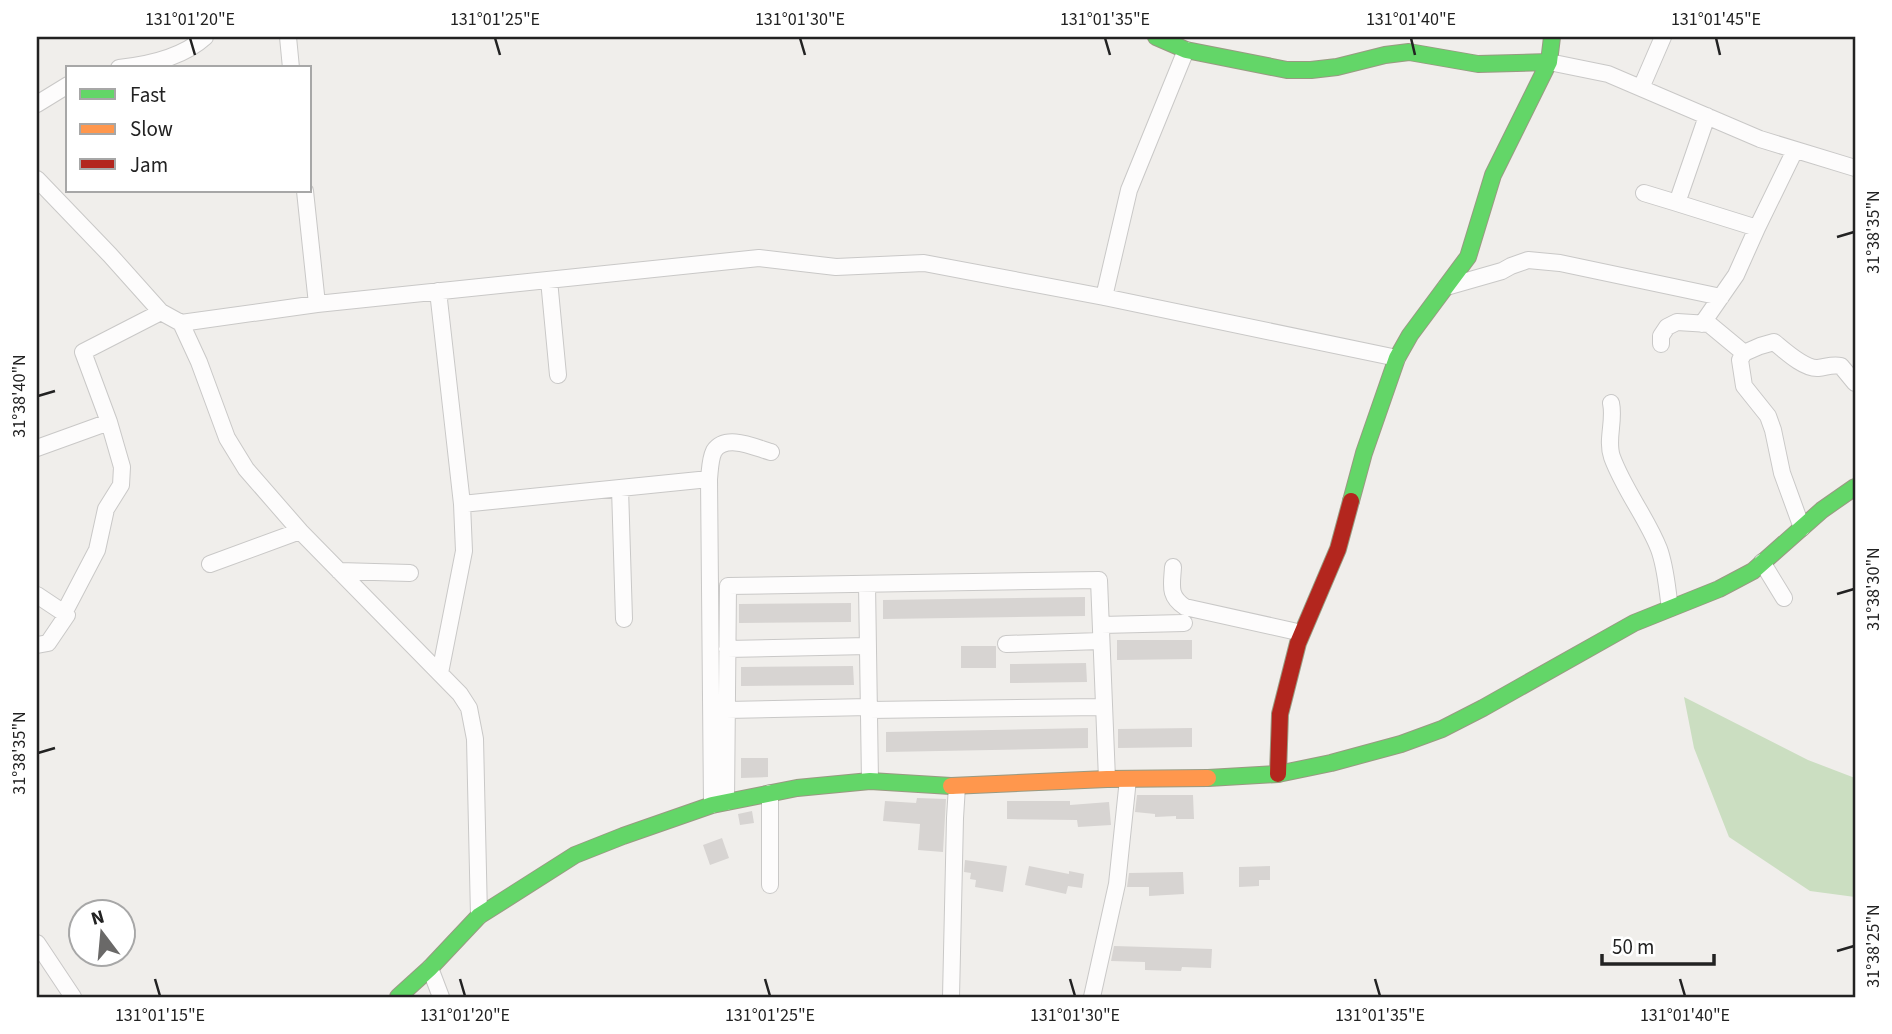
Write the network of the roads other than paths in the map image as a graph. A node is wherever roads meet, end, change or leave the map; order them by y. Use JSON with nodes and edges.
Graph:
{"nodes":[{"id":1,"x":205,"y":37,"type":"edge"},
{"id":2,"x":288,"y":37,"type":"edge"},
{"id":3,"x":1156,"y":37,"type":"edge"},
{"id":4,"x":1552,"y":37,"type":"edge"},
{"id":5,"x":1663,"y":37,"type":"edge"},
{"id":6,"x":1186,"y":50,"type":"junction"},
{"id":7,"x":1549,"y":62,"type":"junction"},
{"id":8,"x":137,"y":66,"type":"edge"},
{"id":9,"x":291,"y":66,"type":"edge"},
{"id":10,"x":66,"y":86,"type":"edge"},
{"id":11,"x":1641,"y":88,"type":"junction"},
{"id":12,"x":37,"y":104,"type":"edge"},
{"id":13,"x":1707,"y":116,"type":"junction"},
{"id":14,"x":1795,"y":150,"type":"junction"},
{"id":15,"x":1855,"y":169,"type":"edge"},
{"id":16,"x":37,"y":179,"type":"edge"},
{"id":17,"x":305,"y":192,"type":"edge"},
{"id":18,"x":1644,"y":193,"type":"dead end"},
{"id":19,"x":1677,"y":203,"type":"junction"},
{"id":20,"x":1757,"y":228,"type":"junction"},
{"id":21,"x":548,"y":280,"type":"junction"},
{"id":22,"x":1446,"y":287,"type":"junction"},
{"id":23,"x":438,"y":291,"type":"junction"},
{"id":24,"x":1104,"y":297,"type":"junction"},
{"id":25,"x":1721,"y":297,"type":"junction"},
{"id":26,"x":317,"y":303,"type":"junction"},
{"id":27,"x":161,"y":312,"type":"junction"},
{"id":28,"x":181,"y":323,"type":"junction"},
{"id":29,"x":1702,"y":324,"type":"junction"},
{"id":30,"x":1661,"y":344,"type":"dead end"},
{"id":31,"x":1744,"y":354,"type":"junction"},
{"id":32,"x":1397,"y":358,"type":"junction"},
{"id":33,"x":558,"y":375,"type":"dead end"},
{"id":34,"x":1855,"y":383,"type":"edge"},
{"id":35,"x":1611,"y":403,"type":"dead end"},
{"id":36,"x":109,"y":422,"type":"junction"},
{"id":37,"x":37,"y":448,"type":"edge"},
{"id":38,"x":771,"y":452,"type":"dead end"},
{"id":39,"x":709,"y":479,"type":"junction"},
{"id":40,"x":1855,"y":487,"type":"edge"},
{"id":41,"x":620,"y":488,"type":"junction"},
{"id":42,"x":461,"y":504,"type":"junction"},
{"id":43,"x":1802,"y":528,"type":"junction"},
{"id":44,"x":300,"y":531,"type":"junction"},
{"id":45,"x":1762,"y":562,"type":"junction"},
{"id":46,"x":209,"y":564,"type":"dead end"},
{"id":47,"x":1173,"y":567,"type":"dead end"},
{"id":48,"x":340,"y":571,"type":"junction"},
{"id":49,"x":410,"y":573,"type":"dead end"},
{"id":50,"x":867,"y":584,"type":"junction"},
{"id":51,"x":37,"y":595,"type":"edge"},
{"id":52,"x":1784,"y":598,"type":"dead end"},
{"id":53,"x":1670,"y":608,"type":"junction"},
{"id":54,"x":64,"y":613,"type":"junction"},
{"id":55,"x":624,"y":619,"type":"dead end"},
{"id":56,"x":1184,"y":623,"type":"dead end"},
{"id":57,"x":1101,"y":633,"type":"junction"},
{"id":58,"x":1302,"y":633,"type":"junction"},
{"id":59,"x":1006,"y":644,"type":"dead end"},
{"id":60,"x":37,"y":645,"type":"edge"},
{"id":61,"x":868,"y":646,"type":"junction"},
{"id":62,"x":727,"y":649,"type":"junction"},
{"id":63,"x":440,"y":673,"type":"junction"},
{"id":64,"x":1103,"y":707,"type":"junction"},
{"id":65,"x":869,"y":709,"type":"junction"},
{"id":66,"x":726,"y":710,"type":"junction"},
{"id":67,"x":1278,"y":774,"type":"junction"},
{"id":68,"x":1107,"y":779,"type":"junction"},
{"id":69,"x":1128,"y":779,"type":"junction"},
{"id":70,"x":870,"y":781,"type":"junction"},
{"id":71,"x":957,"y":786,"type":"junction"},
{"id":72,"x":770,"y":793,"type":"junction"},
{"id":73,"x":719,"y":804,"type":"junction"},
{"id":74,"x":769,"y":885,"type":"dead end"},
{"id":75,"x":479,"y":916,"type":"junction"},
{"id":76,"x":37,"y":943,"type":"edge"},
{"id":77,"x":430,"y":968,"type":"junction"},
{"id":78,"x":73,"y":997,"type":"edge"},
{"id":79,"x":398,"y":997,"type":"edge"},
{"id":80,"x":441,"y":997,"type":"edge"},
{"id":81,"x":951,"y":997,"type":"edge"},
{"id":82,"x":1092,"y":997,"type":"edge"}],
"edges":[{"from":1,"to":8,"type":"street"},
{"from":2,"to":9,"type":"street"},
{"from":3,"to":6,"type":"street"},
{"from":4,"to":7,"type":"street"},
{"from":5,"to":11,"type":"street"},
{"from":6,"to":7,"type":"street"},
{"from":6,"to":24,"type":"street"},
{"from":7,"to":11,"type":"street"},
{"from":7,"to":22,"type":"street"},
{"from":10,"to":12,"type":"street"},
{"from":11,"to":13,"type":"street"},
{"from":13,"to":14,"type":"street"},
{"from":13,"to":19,"type":"street"},
{"from":14,"to":15,"type":"street"},
{"from":14,"to":20,"type":"street"},
{"from":16,"to":27,"type":"street"},
{"from":17,"to":26,"type":"street"},
{"from":18,"to":19,"type":"street"},
{"from":19,"to":20,"type":"street"},
{"from":20,"to":25,"type":"street"},
{"from":21,"to":23,"type":"street"},
{"from":21,"to":24,"type":"street"},
{"from":21,"to":33,"type":"street"},
{"from":22,"to":25,"type":"street"},
{"from":22,"to":32,"type":"street"},
{"from":23,"to":26,"type":"street"},
{"from":23,"to":42,"type":"street"},
{"from":24,"to":32,"type":"street"},
{"from":25,"to":29,"type":"street"},
{"from":26,"to":28,"type":"street"},
{"from":27,"to":28,"type":"street"},
{"from":27,"to":36,"type":"street"},
{"from":28,"to":44,"type":"street"},
{"from":29,"to":30,"type":"street"},
{"from":29,"to":31,"type":"street"},
{"from":31,"to":34,"type":"street"},
{"from":31,"to":43,"type":"street"},
{"from":32,"to":58,"type":"street"},
{"from":35,"to":53,"type":"street"},
{"from":36,"to":37,"type":"street"},
{"from":36,"to":54,"type":"street"},
{"from":38,"to":39,"type":"street"},
{"from":39,"to":41,"type":"street"},
{"from":39,"to":73,"type":"street"},
{"from":40,"to":43,"type":"street"},
{"from":41,"to":42,"type":"street"},
{"from":41,"to":55,"type":"street"},
{"from":42,"to":63,"type":"street"},
{"from":43,"to":45,"type":"street"},
{"from":44,"to":46,"type":"street"},
{"from":44,"to":48,"type":"street"},
{"from":45,"to":52,"type":"street"},
{"from":45,"to":53,"type":"street"},
{"from":47,"to":58,"type":"street"},
{"from":48,"to":49,"type":"street"},
{"from":48,"to":63,"type":"street"},
{"from":50,"to":57,"type":"street"},
{"from":50,"to":61,"type":"street"},
{"from":50,"to":62,"type":"street"},
{"from":51,"to":54,"type":"street"},
{"from":53,"to":67,"type":"street"},
{"from":54,"to":60,"type":"street"},
{"from":56,"to":57,"type":"street"},
{"from":57,"to":59,"type":"street"},
{"from":57,"to":64,"type":"street"},
{"from":58,"to":67,"type":"street"},
{"from":61,"to":62,"type":"street"},
{"from":61,"to":65,"type":"street"},
{"from":62,"to":66,"type":"street"},
{"from":63,"to":75,"type":"street"},
{"from":64,"to":65,"type":"street"},
{"from":64,"to":68,"type":"street"},
{"from":65,"to":66,"type":"street"},
{"from":65,"to":70,"type":"street"},
{"from":66,"to":73,"type":"street"},
{"from":67,"to":69,"type":"street"},
{"from":68,"to":69,"type":"street"},
{"from":68,"to":71,"type":"street"},
{"from":69,"to":82,"type":"street"},
{"from":70,"to":71,"type":"street"},
{"from":70,"to":72,"type":"street"},
{"from":71,"to":81,"type":"street"},
{"from":72,"to":73,"type":"street"},
{"from":72,"to":74,"type":"street"},
{"from":73,"to":75,"type":"street"},
{"from":75,"to":77,"type":"street"},
{"from":76,"to":78,"type":"street"},
{"from":77,"to":79,"type":"street"},
{"from":77,"to":80,"type":"street"}]}
